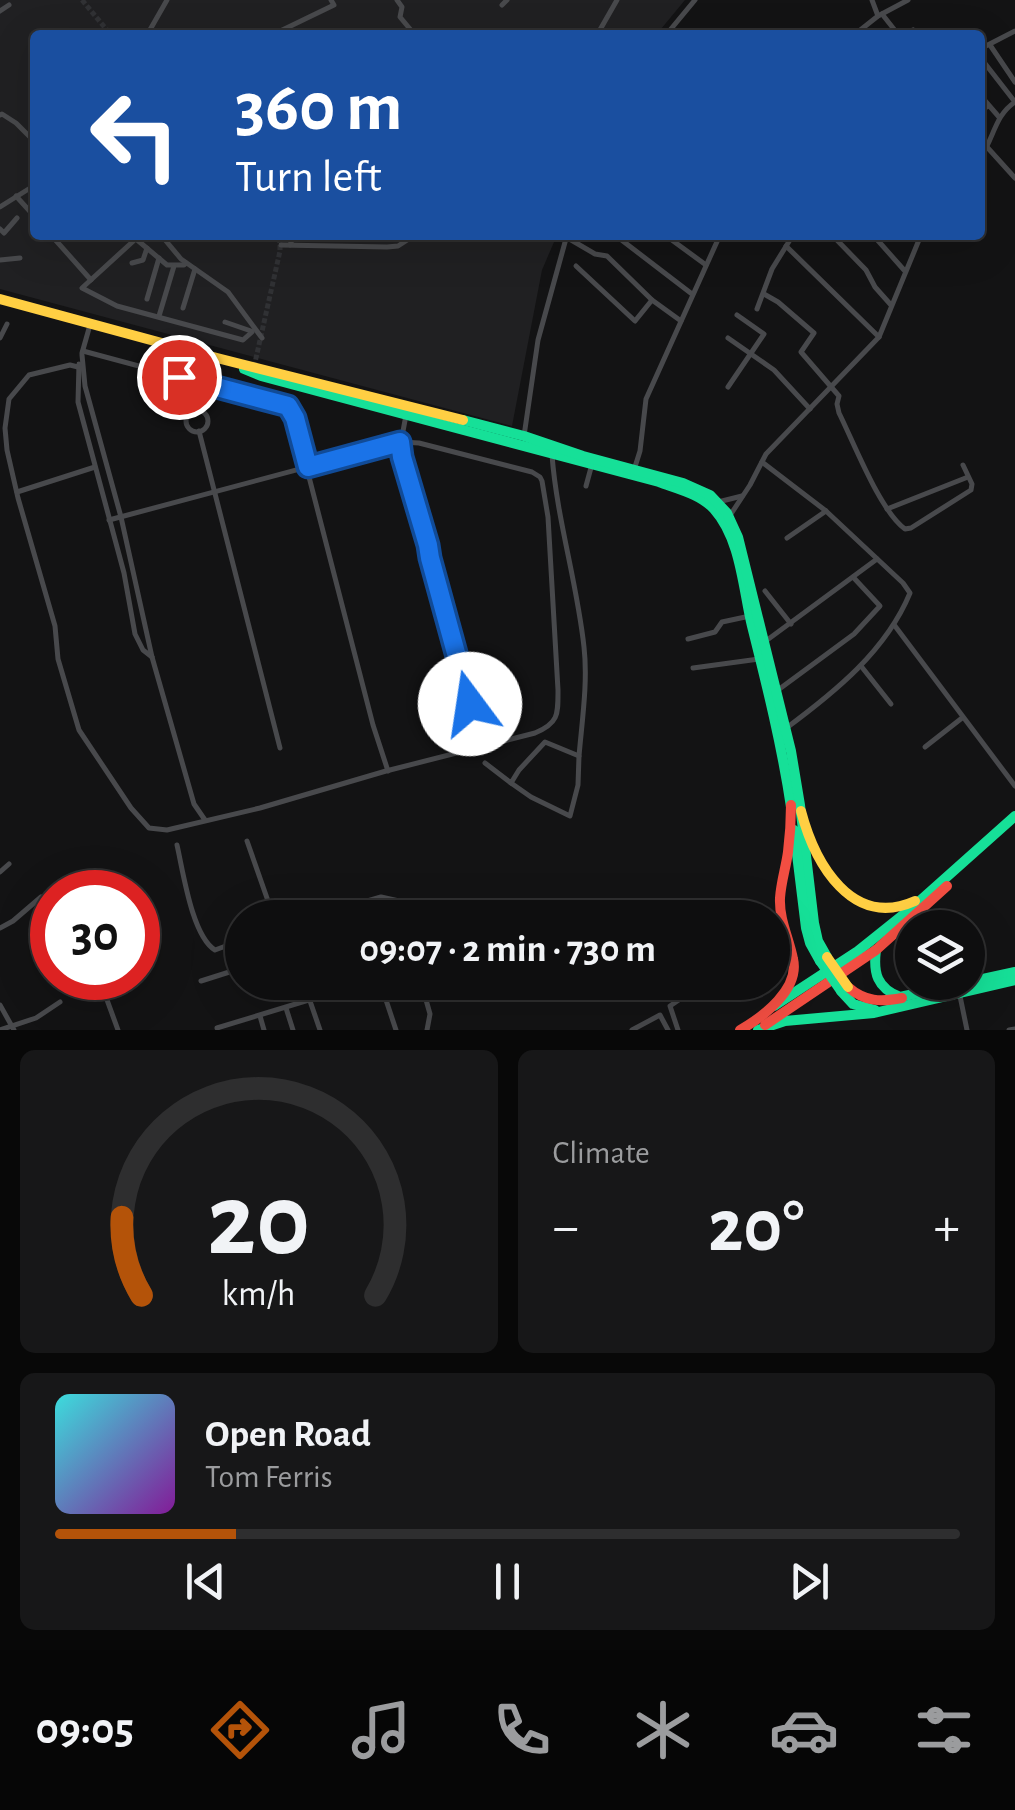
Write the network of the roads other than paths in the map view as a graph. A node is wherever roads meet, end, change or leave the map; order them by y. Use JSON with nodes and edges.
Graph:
{"nodes":[{"id":1,"x":168,"y":0,"type":"edge"},
{"id":2,"x":331,"y":0,"type":"edge"},
{"id":3,"x":397,"y":0,"type":"edge"},
{"id":4,"x":617,"y":0,"type":"edge"},
{"id":5,"x":695,"y":0,"type":"edge"},
{"id":6,"x":872,"y":0,"type":"edge"},
{"id":7,"x":908,"y":0,"type":"edge"},
{"id":8,"x":9,"y":5,"type":"dead end"},
{"id":9,"x":0,"y":11,"type":"edge"},
{"id":10,"x":880,"y":15,"type":"junction"},
{"id":11,"x":150,"y":30,"type":"edge"},
{"id":12,"x":282,"y":30,"type":"edge"},
{"id":13,"x":411,"y":30,"type":"edge"},
{"id":14,"x":601,"y":30,"type":"edge"},
{"id":15,"x":670,"y":30,"type":"edge"},
{"id":16,"x":860,"y":30,"type":"edge"},
{"id":17,"x":895,"y":30,"type":"edge"},
{"id":18,"x":1015,"y":32,"type":"edge"},
{"id":19,"x":990,"y":45,"type":"junction"},
{"id":20,"x":985,"y":49,"type":"edge"},
{"id":21,"x":985,"y":60,"type":"edge"},
{"id":22,"x":1015,"y":82,"type":"edge"},
{"id":23,"x":985,"y":101,"type":"edge"},
{"id":24,"x":1015,"y":102,"type":"edge"},
{"id":25,"x":989,"y":106,"type":"junction"},
{"id":26,"x":985,"y":108,"type":"edge"},
{"id":27,"x":0,"y":115,"type":"edge"},
{"id":28,"x":1000,"y":117,"type":"junction"},
{"id":29,"x":30,"y":137,"type":"edge"},
{"id":30,"x":985,"y":140,"type":"edge"},
{"id":31,"x":988,"y":144,"type":"junction"},
{"id":32,"x":985,"y":149,"type":"edge"},
{"id":33,"x":1015,"y":178,"type":"edge"},
{"id":34,"x":30,"y":188,"type":"edge"},
{"id":35,"x":16,"y":196,"type":"junction"},
{"id":36,"x":0,"y":207,"type":"edge"},
{"id":37,"x":30,"y":211,"type":"edge"},
{"id":38,"x":18,"y":218,"type":"dead end"},
{"id":39,"x":0,"y":229,"type":"edge"},
{"id":40,"x":55,"y":240,"type":"edge"},
{"id":41,"x":134,"y":240,"type":"edge"},
{"id":42,"x":138,"y":240,"type":"edge"},
{"id":43,"x":165,"y":240,"type":"edge"},
{"id":44,"x":292,"y":240,"type":"edge"},
{"id":45,"x":407,"y":240,"type":"edge"},
{"id":46,"x":566,"y":240,"type":"edge"},
{"id":47,"x":573,"y":240,"type":"edge"},
{"id":48,"x":622,"y":240,"type":"edge"},
{"id":49,"x":672,"y":240,"type":"edge"},
{"id":50,"x":718,"y":240,"type":"edge"},
{"id":51,"x":790,"y":240,"type":"edge"},
{"id":52,"x":837,"y":240,"type":"edge"},
{"id":53,"x":878,"y":240,"type":"edge"},
{"id":54,"x":919,"y":240,"type":"edge"},
{"id":55,"x":281,"y":245,"type":"dead end"},
{"id":56,"x":290,"y":245,"type":"junction"},
{"id":57,"x":786,"y":246,"type":"junction"},
{"id":58,"x":147,"y":248,"type":"junction"},
{"id":59,"x":20,"y":258,"type":"dead end"},
{"id":60,"x":160,"y":258,"type":"junction"},
{"id":61,"x":0,"y":260,"type":"edge"},
{"id":62,"x":132,"y":263,"type":"dead end"},
{"id":63,"x":186,"y":263,"type":"junction"},
{"id":64,"x":174,"y":266,"type":"junction"},
{"id":65,"x":576,"y":266,"type":"dead end"},
{"id":66,"x":706,"y":266,"type":"junction"},
{"id":67,"x":195,"y":269,"type":"junction"},
{"id":68,"x":906,"y":271,"type":"junction"},
{"id":69,"x":91,"y":280,"type":"junction"},
{"id":70,"x":692,"y":294,"type":"junction"},
{"id":71,"x":764,"y":294,"type":"junction"},
{"id":72,"x":148,"y":298,"type":"dead end"},
{"id":73,"x":0,"y":299,"type":"edge"},
{"id":74,"x":652,"y":300,"type":"junction"},
{"id":75,"x":892,"y":306,"type":"junction"},
{"id":76,"x":182,"y":308,"type":"dead end"},
{"id":77,"x":757,"y":309,"type":"dead end"},
{"id":78,"x":737,"y":315,"type":"dead end"},
{"id":79,"x":158,"y":317,"type":"junction"},
{"id":80,"x":681,"y":321,"type":"junction"},
{"id":81,"x":226,"y":322,"type":"dead end"},
{"id":82,"x":91,"y":323,"type":"junction"},
{"id":83,"x":7,"y":324,"type":"dead end"},
{"id":84,"x":254,"y":330,"type":"junction"},
{"id":85,"x":0,"y":338,"type":"edge"},
{"id":86,"x":262,"y":338,"type":"dead end"},
{"id":87,"x":728,"y":338,"type":"dead end"},
{"id":88,"x":879,"y":338,"type":"junction"},
{"id":89,"x":82,"y":353,"type":"junction"},
{"id":90,"x":750,"y":354,"type":"junction"},
{"id":91,"x":217,"y":358,"type":"junction"},
{"id":92,"x":78,"y":367,"type":"junction"},
{"id":93,"x":833,"y":386,"type":"junction"},
{"id":94,"x":728,"y":388,"type":"dead end"},
{"id":95,"x":0,"y":397,"type":"edge"},
{"id":96,"x":9,"y":399,"type":"junction"},
{"id":97,"x":810,"y":408,"type":"junction"},
{"id":98,"x":406,"y":415,"type":"junction"},
{"id":99,"x":199,"y":431,"type":"junction"},
{"id":100,"x":524,"y":436,"type":"junction"},
{"id":101,"x":400,"y":442,"type":"junction"},
{"id":102,"x":552,"y":455,"type":"junction"},
{"id":103,"x":762,"y":462,"type":"junction"},
{"id":104,"x":592,"y":464,"type":"junction"},
{"id":105,"x":962,"y":465,"type":"dead end"},
{"id":106,"x":95,"y":467,"type":"junction"},
{"id":107,"x":308,"y":467,"type":"junction"},
{"id":108,"x":634,"y":470,"type":"junction"},
{"id":109,"x":968,"y":476,"type":"junction"},
{"id":110,"x":586,"y":486,"type":"dead end"},
{"id":111,"x":17,"y":492,"type":"junction"},
{"id":112,"x":215,"y":492,"type":"junction"},
{"id":113,"x":742,"y":496,"type":"junction"},
{"id":114,"x":718,"y":502,"type":"junction"},
{"id":115,"x":887,"y":509,"type":"junction"},
{"id":116,"x":826,"y":511,"type":"junction"},
{"id":117,"x":121,"y":517,"type":"junction"},
{"id":118,"x":730,"y":517,"type":"junction"},
{"id":119,"x":109,"y":520,"type":"junction"},
{"id":120,"x":787,"y":538,"type":"dead end"},
{"id":121,"x":877,"y":559,"type":"junction"},
{"id":122,"x":854,"y":577,"type":"junction"},
{"id":123,"x":765,"y":590,"type":"dead end"},
{"id":124,"x":750,"y":616,"type":"junction"},
{"id":125,"x":792,"y":624,"type":"junction"},
{"id":126,"x":894,"y":626,"type":"junction"},
{"id":127,"x":688,"y":638,"type":"dead end"},
{"id":128,"x":761,"y":643,"type":"junction"},
{"id":129,"x":152,"y":656,"type":"junction"},
{"id":130,"x":765,"y":659,"type":"junction"},
{"id":131,"x":860,"y":666,"type":"junction"},
{"id":132,"x":693,"y":668,"type":"dead end"},
{"id":133,"x":773,"y":692,"type":"junction"},
{"id":134,"x":892,"y":704,"type":"dead end"},
{"id":135,"x":963,"y":718,"type":"junction"},
{"id":136,"x":782,"y":729,"type":"junction"},
{"id":137,"x":484,"y":745,"type":"junction"},
{"id":138,"x":925,"y":747,"type":"dead end"},
{"id":139,"x":280,"y":748,"type":"dead end"},
{"id":140,"x":579,"y":756,"type":"junction"},
{"id":141,"x":485,"y":763,"type":"dead end"},
{"id":142,"x":388,"y":770,"type":"junction"},
{"id":143,"x":511,"y":783,"type":"junction"},
{"id":144,"x":1015,"y":786,"type":"edge"},
{"id":145,"x":796,"y":808,"type":"junction"},
{"id":146,"x":206,"y":820,"type":"junction"},
{"id":147,"x":1015,"y":820,"type":"edge"},
{"id":148,"x":247,"y":841,"type":"dead end"},
{"id":149,"x":177,"y":845,"type":"dead end"},
{"id":150,"x":8,"y":864,"type":"dead end"},
{"id":151,"x":0,"y":872,"type":"edge"},
{"id":152,"x":934,"y":889,"type":"junction"},
{"id":153,"x":268,"y":900,"type":"edge"},
{"id":154,"x":370,"y":900,"type":"edge"},
{"id":155,"x":400,"y":900,"type":"edge"},
{"id":156,"x":30,"y":906,"type":"edge"},
{"id":157,"x":0,"y":928,"type":"edge"},
{"id":158,"x":225,"y":946,"type":"edge"},
{"id":159,"x":876,"y":950,"type":"junction"},
{"id":160,"x":1015,"y":972,"type":"edge"},
{"id":161,"x":225,"y":973,"type":"edge"},
{"id":162,"x":985,"y":979,"type":"edge"},
{"id":163,"x":1015,"y":980,"type":"edge"},
{"id":164,"x":200,"y":981,"type":"dead end"},
{"id":165,"x":985,"y":987,"type":"edge"},
{"id":166,"x":844,"y":989,"type":"junction"},
{"id":167,"x":895,"y":995,"type":"edge"},
{"id":168,"x":895,"y":999,"type":"edge"},
{"id":169,"x":108,"y":1000,"type":"edge"},
{"id":170,"x":313,"y":1000,"type":"edge"},
{"id":171,"x":386,"y":1000,"type":"edge"},
{"id":172,"x":426,"y":1000,"type":"edge"},
{"id":173,"x":678,"y":1000,"type":"edge"},
{"id":174,"x":930,"y":1000,"type":"edge"},
{"id":175,"x":961,"y":1000,"type":"edge"},
{"id":176,"x":310,"y":1001,"type":"junction"},
{"id":177,"x":60,"y":1002,"type":"dead end"},
{"id":178,"x":0,"y":1005,"type":"edge"},
{"id":179,"x":286,"y":1008,"type":"junction"},
{"id":180,"x":888,"y":1010,"type":"junction"},
{"id":181,"x":260,"y":1016,"type":"junction"},
{"id":182,"x":13,"y":1028,"type":"edge"},
{"id":183,"x":217,"y":1028,"type":"edge"},
{"id":184,"x":751,"y":1029,"type":"edge"},
{"id":185,"x":0,"y":1030,"type":"edge"},
{"id":186,"x":118,"y":1030,"type":"edge"},
{"id":187,"x":264,"y":1030,"type":"edge"},
{"id":188,"x":293,"y":1030,"type":"edge"},
{"id":189,"x":320,"y":1030,"type":"edge"},
{"id":190,"x":396,"y":1030,"type":"edge"},
{"id":191,"x":428,"y":1030,"type":"edge"},
{"id":192,"x":632,"y":1030,"type":"edge"},
{"id":193,"x":668,"y":1030,"type":"edge"},
{"id":194,"x":678,"y":1030,"type":"edge"},
{"id":195,"x":967,"y":1030,"type":"edge"}],
"edges":[{"from":1,"to":11,"type":"street"},
{"from":2,"to":12,"type":"street"},
{"from":3,"to":13,"type":"street"},
{"from":4,"to":14,"type":"street"},
{"from":5,"to":15,"type":"street"},
{"from":6,"to":10,"type":"street"},
{"from":7,"to":10,"type":"street"},
{"from":8,"to":9,"type":"street"},
{"from":10,"to":16,"type":"street"},
{"from":10,"to":17,"type":"street"},
{"from":18,"to":19,"type":"street"},
{"from":19,"to":20,"type":"street"},
{"from":19,"to":22,"type":"street"},
{"from":21,"to":24,"type":"street"},
{"from":23,"to":25,"type":"street"},
{"from":24,"to":28,"type":"street"},
{"from":25,"to":26,"type":"street"},
{"from":25,"to":28,"type":"street"},
{"from":27,"to":29,"type":"street"},
{"from":28,"to":31,"type":"street"},
{"from":30,"to":31,"type":"street"},
{"from":31,"to":32,"type":"street"},
{"from":31,"to":33,"type":"street"},
{"from":34,"to":35,"type":"street"},
{"from":35,"to":36,"type":"street"},
{"from":35,"to":37,"type":"street"},
{"from":38,"to":39,"type":"street"},
{"from":40,"to":69,"type":"street"},
{"from":41,"to":69,"type":"street"},
{"from":42,"to":58,"type":"street"},
{"from":43,"to":63,"type":"street"},
{"from":44,"to":56,"type":"street"},
{"from":45,"to":56,"type":"street"},
{"from":46,"to":100,"type":"street"},
{"from":47,"to":74,"type":"street"},
{"from":48,"to":70,"type":"street"},
{"from":49,"to":66,"type":"street"},
{"from":50,"to":66,"type":"street"},
{"from":51,"to":57,"type":"street"},
{"from":52,"to":75,"type":"street"},
{"from":53,"to":68,"type":"street"},
{"from":54,"to":68,"type":"street"},
{"from":55,"to":56,"type":"street"},
{"from":57,"to":71,"type":"street"},
{"from":57,"to":88,"type":"street"},
{"from":58,"to":60,"type":"street"},
{"from":58,"to":62,"type":"street"},
{"from":59,"to":61,"type":"street"},
{"from":60,"to":64,"type":"street"},
{"from":60,"to":72,"type":"street"},
{"from":63,"to":64,"type":"street"},
{"from":63,"to":67,"type":"street"},
{"from":64,"to":79,"type":"street"},
{"from":65,"to":74,"type":"street"},
{"from":66,"to":70,"type":"street"},
{"from":67,"to":76,"type":"street"},
{"from":67,"to":84,"type":"street"},
{"from":68,"to":75,"type":"street"},
{"from":69,"to":79,"type":"street"},
{"from":70,"to":80,"type":"street"},
{"from":71,"to":77,"type":"street"},
{"from":71,"to":93,"type":"street"},
{"from":73,"to":82,"type":"main road"},
{"from":74,"to":80,"type":"street"},
{"from":75,"to":88,"type":"street"},
{"from":78,"to":90,"type":"street"},
{"from":79,"to":84,"type":"street"},
{"from":80,"to":108,"type":"street"},
{"from":81,"to":84,"type":"street"},
{"from":82,"to":89,"type":"street"},
{"from":82,"to":91,"type":"main road"},
{"from":83,"to":85,"type":"street"},
{"from":84,"to":86,"type":"street"},
{"from":87,"to":90,"type":"street"},
{"from":88,"to":93,"type":"street"},
{"from":89,"to":92,"type":"street"},
{"from":89,"to":107,"type":"street"},
{"from":89,"to":117,"type":"street"},
{"from":90,"to":94,"type":"street"},
{"from":90,"to":97,"type":"street"},
{"from":91,"to":98,"type":"main road"},
{"from":91,"to":100,"type":"main road"},
{"from":92,"to":96,"type":"street"},
{"from":92,"to":106,"type":"street"},
{"from":93,"to":97,"type":"street"},
{"from":93,"to":115,"type":"street"},
{"from":95,"to":96,"type":"street"},
{"from":96,"to":111,"type":"street"},
{"from":97,"to":103,"type":"street"},
{"from":98,"to":101,"type":"street"},
{"from":98,"to":102,"type":"main road"},
{"from":99,"to":99,"type":"street"},
{"from":99,"to":112,"type":"street"},
{"from":100,"to":108,"type":"main road"},
{"from":101,"to":107,"type":"street"},
{"from":101,"to":137,"type":"street"},
{"from":101,"to":137,"type":"street"},
{"from":102,"to":104,"type":"main road"},
{"from":102,"to":140,"type":"street"},
{"from":103,"to":113,"type":"street"},
{"from":103,"to":116,"type":"street"},
{"from":104,"to":110,"type":"street"},
{"from":104,"to":124,"type":"main road"},
{"from":105,"to":109,"type":"street"},
{"from":106,"to":111,"type":"street"},
{"from":106,"to":119,"type":"street"},
{"from":107,"to":112,"type":"street"},
{"from":107,"to":142,"type":"street"},
{"from":108,"to":114,"type":"main road"},
{"from":109,"to":115,"type":"street"},
{"from":109,"to":115,"type":"street"},
{"from":111,"to":146,"type":"street"},
{"from":112,"to":117,"type":"street"},
{"from":112,"to":139,"type":"street"},
{"from":113,"to":114,"type":"street"},
{"from":113,"to":118,"type":"street"},
{"from":114,"to":118,"type":"main road"},
{"from":116,"to":120,"type":"street"},
{"from":116,"to":121,"type":"street"},
{"from":117,"to":119,"type":"street"},
{"from":117,"to":129,"type":"street"},
{"from":118,"to":128,"type":"main road"},
{"from":119,"to":129,"type":"street"},
{"from":121,"to":122,"type":"street"},
{"from":121,"to":126,"type":"street"},
{"from":122,"to":125,"type":"street"},
{"from":122,"to":133,"type":"street"},
{"from":123,"to":125,"type":"street"},
{"from":124,"to":127,"type":"street"},
{"from":124,"to":128,"type":"main road"},
{"from":125,"to":128,"type":"street"},
{"from":126,"to":131,"type":"street"},
{"from":126,"to":135,"type":"street"},
{"from":128,"to":130,"type":"main road"},
{"from":129,"to":146,"type":"street"},
{"from":130,"to":132,"type":"street"},
{"from":130,"to":133,"type":"main road"},
{"from":131,"to":134,"type":"street"},
{"from":131,"to":136,"type":"street"},
{"from":133,"to":136,"type":"main road"},
{"from":135,"to":138,"type":"street"},
{"from":135,"to":144,"type":"street"},
{"from":136,"to":145,"type":"main road"},
{"from":137,"to":142,"type":"street"},
{"from":140,"to":143,"type":"street"},
{"from":140,"to":143,"type":"street"},
{"from":141,"to":143,"type":"street"},
{"from":142,"to":146,"type":"street"},
{"from":145,"to":152,"type":"main road"},
{"from":145,"to":166,"type":"main road","bridge":true},
{"from":145,"to":184,"type":"main road"},
{"from":147,"to":152,"type":"main road"},
{"from":147,"to":159,"type":"main road"},
{"from":148,"to":153,"type":"street"},
{"from":149,"to":158,"type":"street"},
{"from":150,"to":151,"type":"street"},
{"from":152,"to":184,"type":"main road"},
{"from":154,"to":155,"type":"street"},
{"from":156,"to":157,"type":"street"},
{"from":159,"to":167,"type":"main road"},
{"from":159,"to":184,"type":"main road"},
{"from":160,"to":162,"type":"main road"},
{"from":161,"to":164,"type":"street"},
{"from":163,"to":165,"type":"main road"},
{"from":166,"to":168,"type":"main road"},
{"from":166,"to":180,"type":"main road"},
{"from":169,"to":186,"type":"street"},
{"from":170,"to":176,"type":"street"},
{"from":171,"to":190,"type":"street"},
{"from":172,"to":191,"type":"street"},
{"from":173,"to":194,"type":"street"},
{"from":174,"to":180,"type":"main road"},
{"from":175,"to":195,"type":"street"},
{"from":176,"to":179,"type":"street"},
{"from":176,"to":189,"type":"street"},
{"from":177,"to":182,"type":"street"},
{"from":178,"to":182,"type":"street"},
{"from":179,"to":181,"type":"street"},
{"from":179,"to":188,"type":"street"},
{"from":180,"to":184,"type":"main road"},
{"from":181,"to":183,"type":"street"},
{"from":181,"to":187,"type":"street"},
{"from":182,"to":185,"type":"street"},
{"from":192,"to":193,"type":"street"}]}
